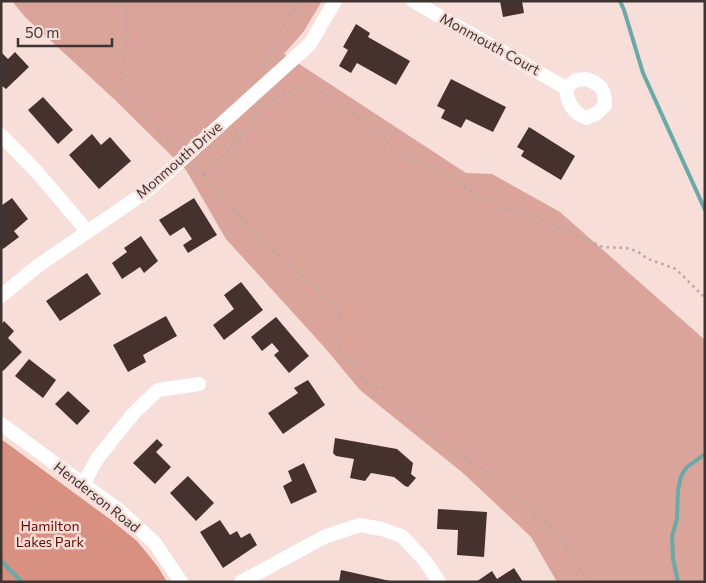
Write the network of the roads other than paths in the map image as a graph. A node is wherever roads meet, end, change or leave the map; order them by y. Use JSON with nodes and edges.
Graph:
{"nodes":[{"id":1,"x":334,"y":1,"type":"edge"},
{"id":2,"x":413,"y":1,"type":"edge"},
{"id":3,"x":566,"y":88,"type":"dead end"},
{"id":4,"x":1,"y":135,"type":"edge"},
{"id":5,"x":88,"y":232,"type":"junction"},
{"id":6,"x":1,"y":296,"type":"edge"},
{"id":7,"x":199,"y":384,"type":"dead end"},
{"id":8,"x":1,"y":424,"type":"edge"},
{"id":9,"x":83,"y":485,"type":"junction"},
{"id":10,"x":181,"y":582,"type":"edge"},
{"id":11,"x":241,"y":582,"type":"edge"},
{"id":12,"x":439,"y":582,"type":"edge"}],
"edges":[{"from":1,"to":5,"type":"street","name":"Monmouth Drive"},
{"from":2,"to":3,"type":"street","name":"Monmouth Court"},
{"from":4,"to":5,"type":"street"},
{"from":5,"to":6,"type":"street","name":"Monmouth Drive"},
{"from":7,"to":9,"type":"street"},
{"from":8,"to":9,"type":"street","name":"Henderson Road"},
{"from":9,"to":10,"type":"street","name":"Henderson Road"},
{"from":11,"to":12,"type":"street"}]}
